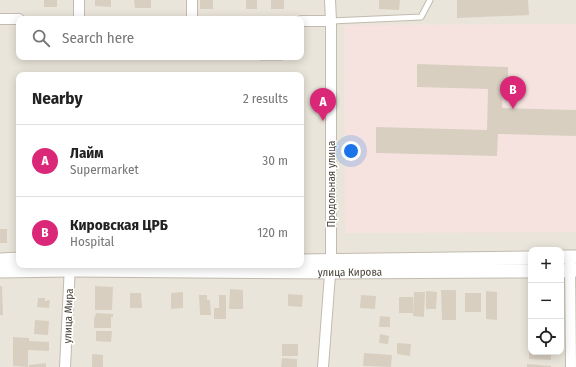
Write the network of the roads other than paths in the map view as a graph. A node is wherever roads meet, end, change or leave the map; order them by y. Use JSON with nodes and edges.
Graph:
{"nodes":[{"id":1,"x":79,"y":0,"type":"edge"},
{"id":2,"x":192,"y":0,"type":"edge"},
{"id":3,"x":330,"y":0,"type":"edge"},
{"id":4,"x":430,"y":0,"type":"edge"},
{"id":5,"x":79,"y":16,"type":"edge"},
{"id":6,"x":192,"y":16,"type":"edge"},
{"id":7,"x":0,"y":19,"type":"edge"},
{"id":8,"x":16,"y":19,"type":"edge"},
{"id":9,"x":304,"y":21,"type":"edge"},
{"id":10,"x":331,"y":21,"type":"junction"},
{"id":11,"x":569,"y":257,"type":"edge"},
{"id":12,"x":528,"y":258,"type":"edge"},
{"id":13,"x":16,"y":259,"type":"edge"},
{"id":14,"x":0,"y":260,"type":"edge"},
{"id":15,"x":304,"y":261,"type":"edge"},
{"id":16,"x":304,"y":267,"type":"edge"},
{"id":17,"x":330,"y":267,"type":"junction"},
{"id":18,"x":70,"y":268,"type":"edge"},
{"id":19,"x":569,"y":270,"type":"edge"},
{"id":20,"x":0,"y":271,"type":"edge"},
{"id":21,"x":528,"y":271,"type":"edge"},
{"id":22,"x":65,"y":367,"type":"edge"},
{"id":23,"x":323,"y":367,"type":"edge"},
{"id":24,"x":571,"y":367,"type":"edge"}],
"edges":[{"from":1,"to":5,"type":"street"},
{"from":2,"to":6,"type":"street"},
{"from":3,"to":10,"type":"street","name":"Продольная улица"},
{"from":4,"to":10,"type":"lane"},
{"from":7,"to":8,"type":"street"},
{"from":9,"to":10,"type":"street"},
{"from":10,"to":17,"type":"street","name":"Продольная улица"},
{"from":11,"to":19,"type":"street"},
{"from":12,"to":17,"type":"street","name":"улица Кирова"},
{"from":13,"to":14,"type":"street"},
{"from":15,"to":17,"type":"street","name":"улица Кирова"},
{"from":16,"to":17,"type":"street","name":"улица Кирова"},
{"from":17,"to":21,"type":"street","name":"улица Кирова"},
{"from":17,"to":23,"type":"street","name":"Продольная улица"},
{"from":18,"to":20,"type":"street","name":"улица Кирова"},
{"from":18,"to":22,"type":"street","name":"улица Мира"},
{"from":19,"to":24,"type":"street"}]}
